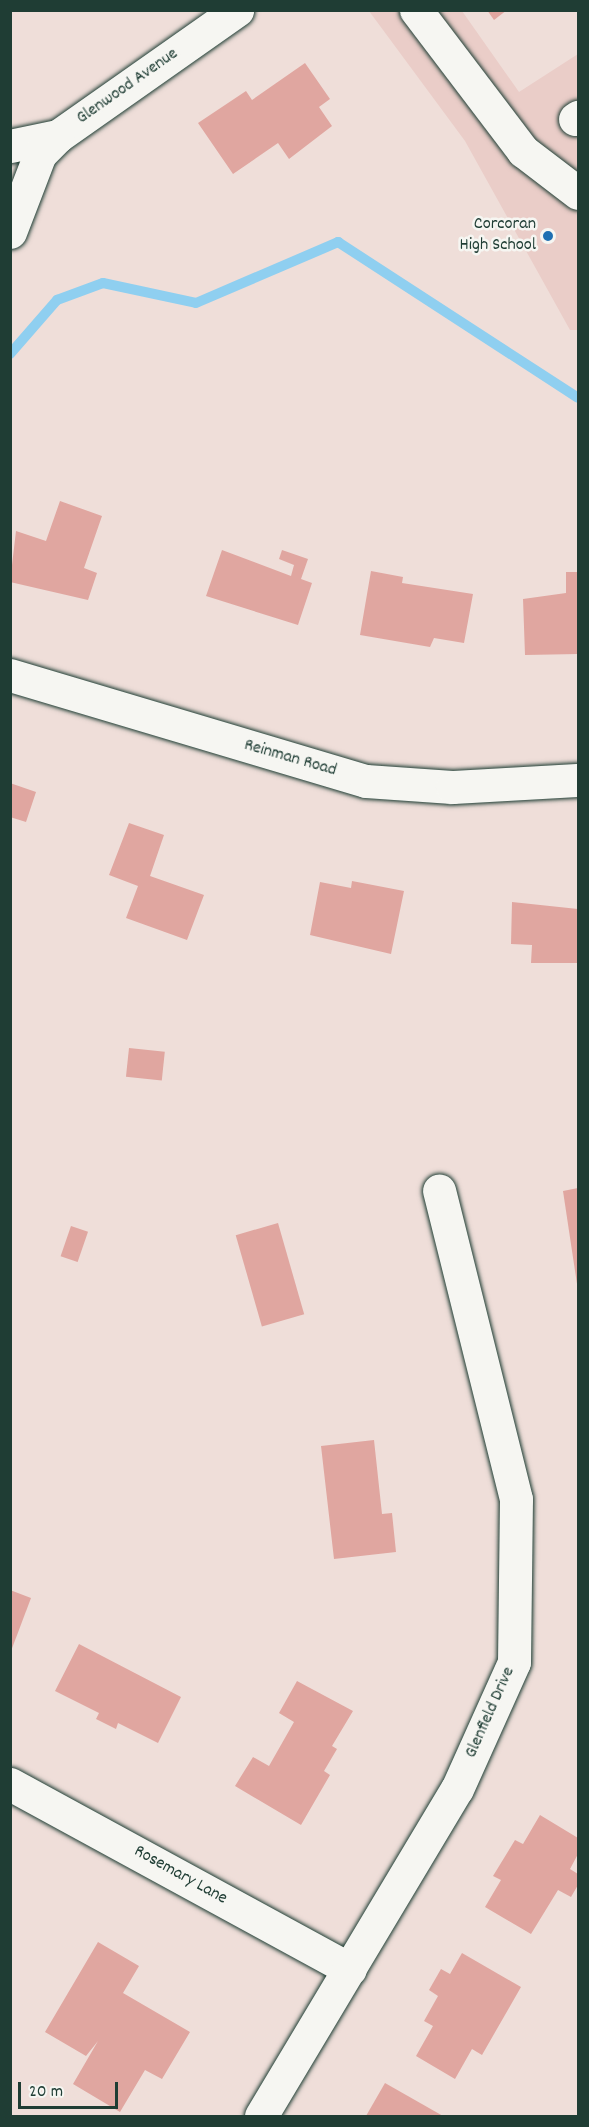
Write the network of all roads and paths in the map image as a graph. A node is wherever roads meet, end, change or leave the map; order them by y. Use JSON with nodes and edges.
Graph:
{"nodes":[{"id":1,"x":237,"y":10,"type":"edge"},
{"id":2,"x":416,"y":10,"type":"edge"},
{"id":3,"x":58,"y":136,"type":"junction"},
{"id":4,"x":10,"y":146,"type":"edge"},
{"id":5,"x":579,"y":194,"type":"edge"},
{"id":6,"x":10,"y":232,"type":"edge"},
{"id":7,"x":10,"y":675,"type":"edge"},
{"id":8,"x":579,"y":780,"type":"edge"},
{"id":9,"x":439,"y":1190,"type":"dead end"},
{"id":10,"x":10,"y":1784,"type":"edge"},
{"id":11,"x":350,"y":1969,"type":"junction"},
{"id":12,"x":261,"y":2116,"type":"edge"}],
"edges":[{"from":1,"to":3,"type":"street","name":"Glenwood Avenue"},
{"from":2,"to":5,"type":"street"},
{"from":3,"to":4,"type":"street","name":"Glenwood Avenue"},
{"from":3,"to":6,"type":"street"},
{"from":7,"to":8,"type":"street","name":"Reinman Road"},
{"from":9,"to":11,"type":"street","name":"Glenfield Drive"},
{"from":10,"to":11,"type":"street","name":"Rosemary Lane"},
{"from":11,"to":12,"type":"street","name":"Glenfield Drive"}]}
